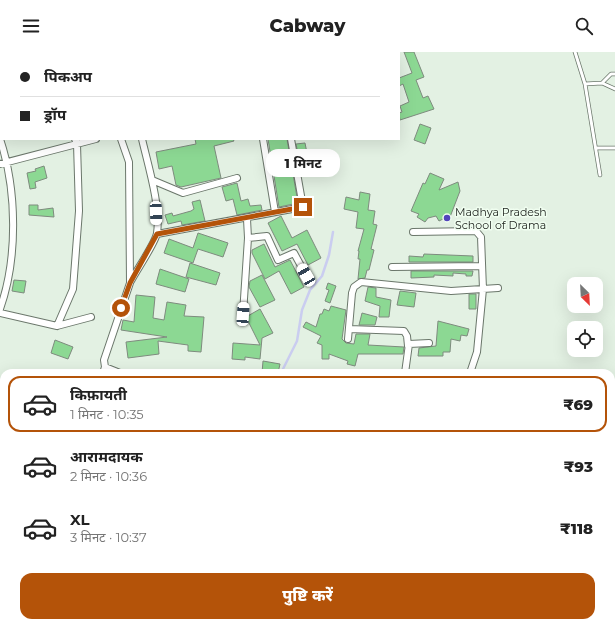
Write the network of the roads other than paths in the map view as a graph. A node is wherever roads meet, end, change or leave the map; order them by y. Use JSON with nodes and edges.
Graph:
{"nodes":[{"id":1,"x":575,"y":52,"type":"edge"},
{"id":2,"x":615,"y":74,"type":"edge"},
{"id":3,"x":602,"y":83,"type":"junction"},
{"id":4,"x":585,"y":84,"type":"junction"},
{"id":5,"x":615,"y":89,"type":"edge"},
{"id":6,"x":0,"y":140,"type":"edge"},
{"id":7,"x":89,"y":140,"type":"edge"},
{"id":8,"x":121,"y":140,"type":"edge"},
{"id":9,"x":142,"y":140,"type":"edge"},
{"id":10,"x":263,"y":140,"type":"edge"},
{"id":11,"x":291,"y":140,"type":"edge"},
{"id":12,"x":76,"y":142,"type":"edge"},
{"id":13,"x":596,"y":148,"type":"junction"},
{"id":14,"x":615,"y":148,"type":"edge"},
{"id":15,"x":8,"y":162,"type":"junction"},
{"id":16,"x":0,"y":164,"type":"edge"},
{"id":17,"x":600,"y":175,"type":"dead end"},
{"id":18,"x":237,"y":178,"type":"dead end"},
{"id":19,"x":152,"y":180,"type":"junction"},
{"id":20,"x":275,"y":212,"type":"junction"},
{"id":21,"x":247,"y":219,"type":"junction"},
{"id":22,"x":413,"y":232,"type":"dead end"},
{"id":23,"x":157,"y":234,"type":"junction"},
{"id":24,"x":248,"y":238,"type":"junction"},
{"id":25,"x":481,"y":266,"type":"junction"},
{"id":26,"x":392,"y":267,"type":"dead end"},
{"id":27,"x":306,"y":275,"type":"dead end"},
{"id":28,"x":130,"y":283,"type":"junction"},
{"id":29,"x":498,"y":288,"type":"dead end"},
{"id":30,"x":483,"y":289,"type":"junction"},
{"id":31,"x":0,"y":309,"type":"edge"},
{"id":32,"x":0,"y":313,"type":"edge"},
{"id":33,"x":243,"y":314,"type":"dead end"},
{"id":34,"x":91,"y":317,"type":"dead end"},
{"id":35,"x":57,"y":326,"type":"junction"},
{"id":36,"x":349,"y":329,"type":"junction"},
{"id":37,"x":348,"y":339,"type":"dead end"},
{"id":38,"x":429,"y":343,"type":"dead end"},
{"id":39,"x":408,"y":346,"type":"junction"},
{"id":40,"x":104,"y":369,"type":"edge"},
{"id":41,"x":405,"y":369,"type":"edge"},
{"id":42,"x":471,"y":369,"type":"edge"}],
"edges":[{"from":1,"to":4,"type":"lane"},
{"from":2,"to":3,"type":"lane"},
{"from":3,"to":4,"type":"lane"},
{"from":3,"to":5,"type":"lane"},
{"from":4,"to":13,"type":"lane"},
{"from":6,"to":15,"type":"street"},
{"from":7,"to":12,"type":"street"},
{"from":8,"to":28,"type":"street"},
{"from":9,"to":19,"type":"street"},
{"from":10,"to":20,"type":"street"},
{"from":11,"to":20,"type":"street"},
{"from":12,"to":15,"type":"street"},
{"from":12,"to":35,"type":"street"},
{"from":13,"to":14,"type":"lane"},
{"from":13,"to":17,"type":"lane"},
{"from":15,"to":16,"type":"street"},
{"from":15,"to":31,"type":"street"},
{"from":18,"to":19,"type":"street"},
{"from":19,"to":23,"type":"street"},
{"from":20,"to":21,"type":"street"},
{"from":21,"to":23,"type":"street"},
{"from":21,"to":24,"type":"street"},
{"from":22,"to":25,"type":"street"},
{"from":23,"to":28,"type":"street"},
{"from":24,"to":27,"type":"street"},
{"from":24,"to":33,"type":"street"},
{"from":25,"to":26,"type":"street"},
{"from":25,"to":30,"type":"street"},
{"from":28,"to":40,"type":"street"},
{"from":29,"to":30,"type":"street"},
{"from":30,"to":36,"type":"street"},
{"from":30,"to":42,"type":"street"},
{"from":32,"to":35,"type":"street"},
{"from":34,"to":35,"type":"street"},
{"from":36,"to":37,"type":"street"},
{"from":36,"to":39,"type":"street"},
{"from":38,"to":39,"type":"street"},
{"from":39,"to":41,"type":"street"}]}
